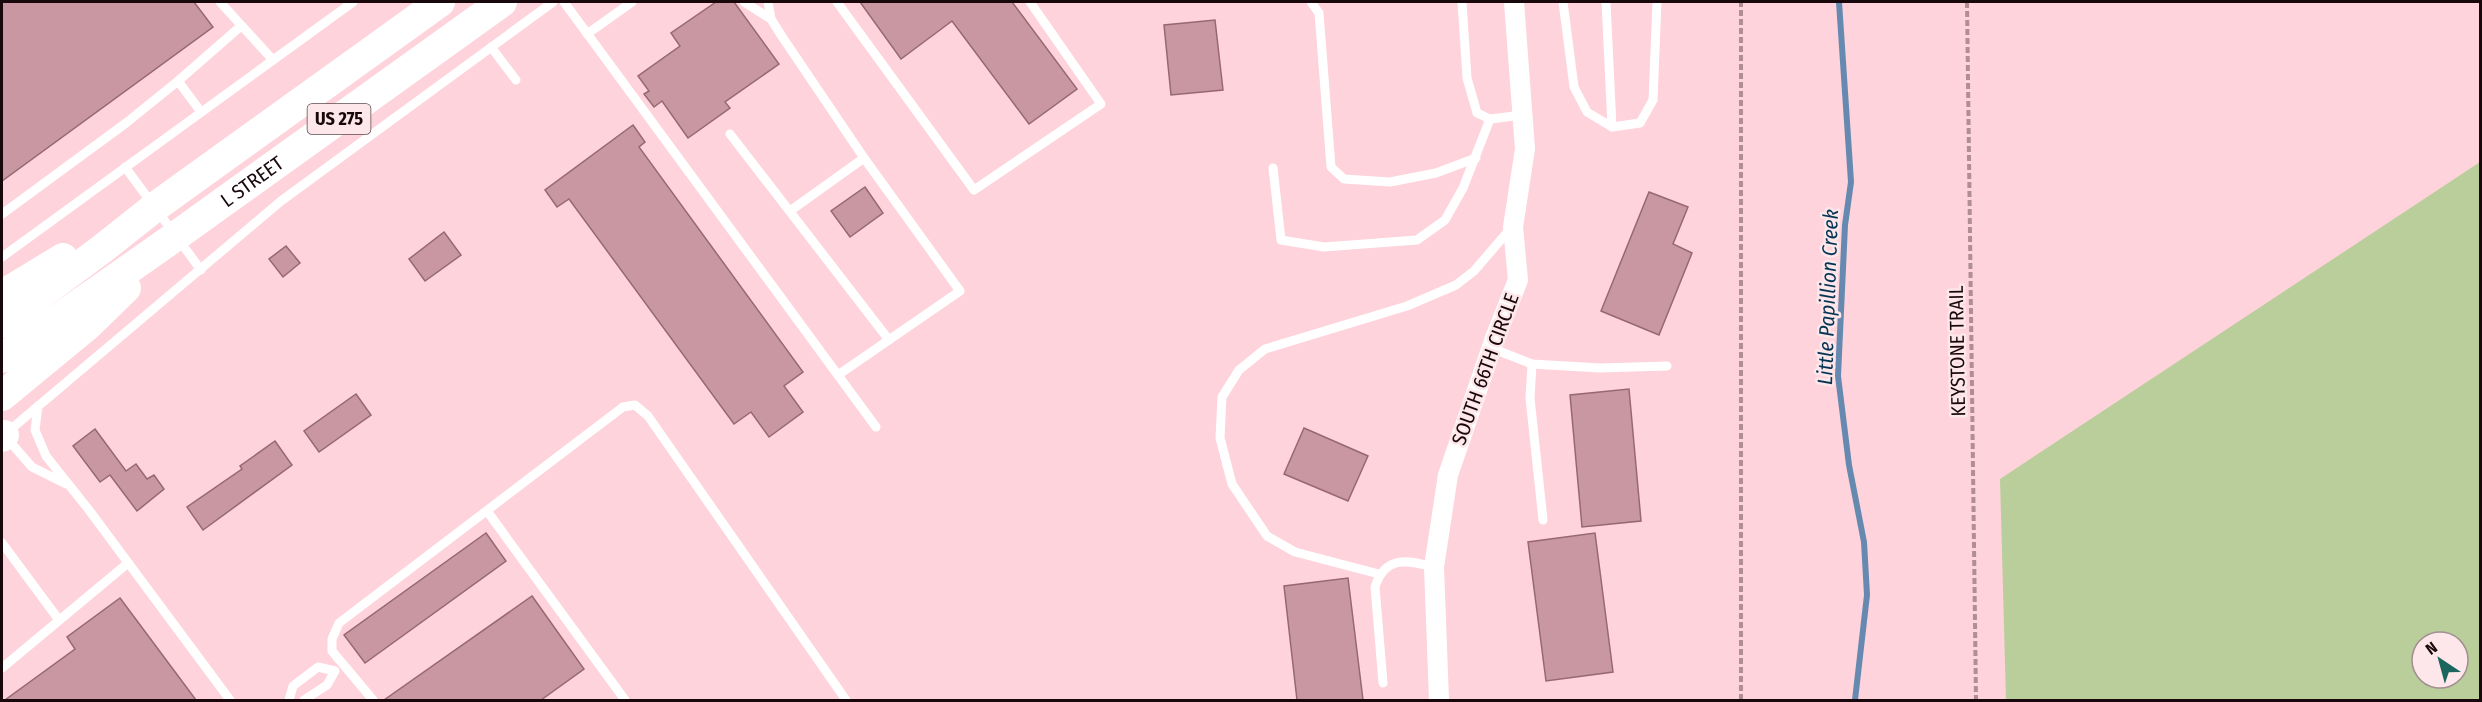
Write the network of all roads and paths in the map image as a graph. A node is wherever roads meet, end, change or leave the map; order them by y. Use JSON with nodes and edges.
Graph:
{"nodes":[{"id":1,"x":220,"y":2,"type":"edge"},
{"id":2,"x":353,"y":2,"type":"edge"},
{"id":3,"x":440,"y":2,"type":"edge"},
{"id":4,"x":501,"y":2,"type":"edge"},
{"id":5,"x":553,"y":2,"type":"edge"},
{"id":6,"x":564,"y":2,"type":"edge"},
{"id":7,"x":632,"y":2,"type":"edge"},
{"id":8,"x":744,"y":2,"type":"edge"},
{"id":9,"x":768,"y":2,"type":"edge"},
{"id":10,"x":837,"y":2,"type":"edge"},
{"id":11,"x":1030,"y":2,"type":"edge"},
{"id":12,"x":1311,"y":2,"type":"edge"},
{"id":13,"x":1462,"y":2,"type":"edge"},
{"id":14,"x":1514,"y":2,"type":"edge"},
{"id":15,"x":1563,"y":2,"type":"edge"},
{"id":16,"x":1606,"y":2,"type":"edge"},
{"id":17,"x":1657,"y":2,"type":"edge"},
{"id":18,"x":1741,"y":2,"type":"edge"},
{"id":19,"x":1967,"y":2,"type":"edge"},
{"id":20,"x":771,"y":19,"type":"junction"},
{"id":21,"x":241,"y":26,"type":"junction"},
{"id":22,"x":587,"y":34,"type":"junction"},
{"id":23,"x":491,"y":47,"type":"junction"},
{"id":24,"x":273,"y":60,"type":"junction"},
{"id":25,"x":516,"y":80,"type":"dead end"},
{"id":26,"x":178,"y":81,"type":"junction"},
{"id":27,"x":201,"y":112,"type":"junction"},
{"id":28,"x":1522,"y":115,"type":"junction"},
{"id":29,"x":1490,"y":119,"type":"junction"},
{"id":30,"x":1612,"y":127,"type":"junction"},
{"id":31,"x":730,"y":134,"type":"dead end"},
{"id":32,"x":864,"y":158,"type":"junction"},
{"id":33,"x":1476,"y":158,"type":"junction"},
{"id":34,"x":125,"y":167,"type":"junction"},
{"id":35,"x":1274,"y":168,"type":"dead end"},
{"id":36,"x":155,"y":207,"type":"junction"},
{"id":37,"x":790,"y":212,"type":"junction"},
{"id":38,"x":2,"y":214,"type":"edge"},
{"id":39,"x":1513,"y":227,"type":"junction"},
{"id":40,"x":176,"y":236,"type":"junction"},
{"id":41,"x":2,"y":257,"type":"edge"},
{"id":42,"x":201,"y":270,"type":"junction"},
{"id":43,"x":2,"y":295,"type":"edge"},
{"id":44,"x":2,"y":323,"type":"edge"},
{"id":45,"x":889,"y":340,"type":"junction"},
{"id":46,"x":1491,"y":348,"type":"junction"},
{"id":47,"x":2,"y":358,"type":"edge"},
{"id":48,"x":1532,"y":364,"type":"junction"},
{"id":49,"x":1666,"y":366,"type":"dead end"},
{"id":50,"x":838,"y":375,"type":"junction"},
{"id":51,"x":2,"y":396,"type":"edge"},
{"id":52,"x":38,"y":406,"type":"junction"},
{"id":53,"x":876,"y":427,"type":"dead end"},
{"id":54,"x":3,"y":436,"type":"edge"},
{"id":55,"x":66,"y":484,"type":"junction"},
{"id":56,"x":486,"y":511,"type":"junction"},
{"id":57,"x":1542,"y":520,"type":"dead end"},
{"id":58,"x":2,"y":543,"type":"edge"},
{"id":59,"x":128,"y":562,"type":"junction"},
{"id":60,"x":1434,"y":567,"type":"junction"},
{"id":61,"x":1379,"y":574,"type":"junction"},
{"id":62,"x":59,"y":620,"type":"junction"},
{"id":63,"x":345,"y":664,"type":"junction"},
{"id":64,"x":2,"y":668,"type":"edge"},
{"id":65,"x":335,"y":671,"type":"junction"},
{"id":66,"x":1383,"y":683,"type":"dead end"},
{"id":67,"x":230,"y":700,"type":"edge"},
{"id":68,"x":289,"y":700,"type":"edge"},
{"id":69,"x":304,"y":700,"type":"edge"},
{"id":70,"x":373,"y":700,"type":"edge"},
{"id":71,"x":625,"y":700,"type":"edge"},
{"id":72,"x":846,"y":700,"type":"edge"},
{"id":73,"x":1438,"y":700,"type":"edge"},
{"id":74,"x":1741,"y":700,"type":"edge"},
{"id":75,"x":1976,"y":700,"type":"edge"}],
"edges":[{"from":1,"to":21,"type":"lane"},
{"from":2,"to":24,"type":"lane"},
{"from":3,"to":36,"type":"main road","name":"L STREET","number":"US 275"},
{"from":4,"to":40,"type":"main road","name":"L STREET","number":"US 275"},
{"from":5,"to":23,"type":"lane"},
{"from":6,"to":22,"type":"lane"},
{"from":7,"to":22,"type":"lane"},
{"from":8,"to":20,"type":"lane"},
{"from":9,"to":20,"type":"lane"},
{"from":10,"to":11,"type":"lane"},
{"from":12,"to":33,"type":"lane"},
{"from":13,"to":29,"type":"lane"},
{"from":14,"to":28,"type":"street","name":"SOUTH 66TH CIRCLE"},
{"from":15,"to":30,"type":"lane"},
{"from":16,"to":30,"type":"lane"},
{"from":17,"to":30,"type":"lane"},
{"from":18,"to":74,"type":"path"},
{"from":19,"to":75,"type":"path","name":"KEYSTONE TRAIL"},
{"from":20,"to":32,"type":"lane"},
{"from":21,"to":24,"type":"lane"},
{"from":21,"to":26,"type":"lane"},
{"from":22,"to":50,"type":"lane"},
{"from":23,"to":25,"type":"lane"},
{"from":23,"to":42,"type":"lane"},
{"from":24,"to":27,"type":"lane"},
{"from":26,"to":27,"type":"lane"},
{"from":26,"to":38,"type":"lane"},
{"from":27,"to":34,"type":"lane"},
{"from":28,"to":29,"type":"lane"},
{"from":28,"to":39,"type":"street","name":"SOUTH 66TH CIRCLE"},
{"from":29,"to":33,"type":"lane"},
{"from":31,"to":37,"type":"lane"},
{"from":32,"to":37,"type":"lane"},
{"from":32,"to":45,"type":"lane"},
{"from":33,"to":35,"type":"lane"},
{"from":34,"to":36,"type":"lane"},
{"from":34,"to":41,"type":"lane"},
{"from":36,"to":40,"type":"lane"},
{"from":36,"to":43,"type":"main road"},
{"from":36,"to":44,"type":"main road","name":"L STREET","number":"US 275"},
{"from":37,"to":45,"type":"lane"},
{"from":39,"to":46,"type":"street","name":"SOUTH 66TH CIRCLE"},
{"from":39,"to":61,"type":"lane"},
{"from":40,"to":42,"type":"lane"},
{"from":40,"to":47,"type":"main road","name":"L STREET","number":"US 275"},
{"from":40,"to":51,"type":"main road"},
{"from":42,"to":52,"type":"lane"},
{"from":45,"to":50,"type":"lane"},
{"from":46,"to":48,"type":"lane"},
{"from":46,"to":60,"type":"street","name":"SOUTH 66TH CIRCLE"},
{"from":48,"to":49,"type":"lane"},
{"from":48,"to":57,"type":"lane"},
{"from":50,"to":53,"type":"lane"},
{"from":52,"to":54,"type":"lane"},
{"from":52,"to":55,"type":"lane"},
{"from":54,"to":55,"type":"lane"},
{"from":55,"to":59,"type":"lane"},
{"from":56,"to":63,"type":"lane"},
{"from":56,"to":71,"type":"lane"},
{"from":56,"to":72,"type":"lane"},
{"from":58,"to":62,"type":"lane"},
{"from":59,"to":62,"type":"lane"},
{"from":59,"to":67,"type":"lane"},
{"from":60,"to":61,"type":"lane"},
{"from":60,"to":73,"type":"street","name":"SOUTH 66TH CIRCLE"},
{"from":61,"to":66,"type":"lane"},
{"from":62,"to":64,"type":"lane"},
{"from":63,"to":65,"type":"lane"},
{"from":63,"to":70,"type":"lane"},
{"from":65,"to":68,"type":"lane"},
{"from":65,"to":69,"type":"lane"}]}
